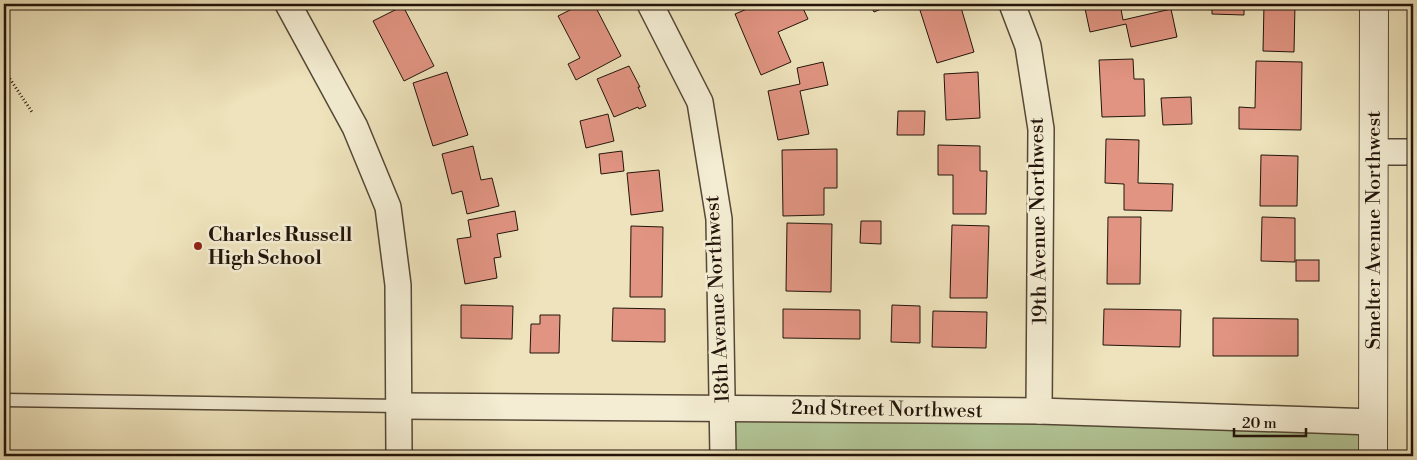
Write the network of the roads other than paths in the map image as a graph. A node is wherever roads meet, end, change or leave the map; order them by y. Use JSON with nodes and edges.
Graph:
{"nodes":[{"id":1,"x":288,"y":4,"type":"edge"},
{"id":2,"x":650,"y":4,"type":"edge"},
{"id":3,"x":1012,"y":4,"type":"edge"},
{"id":4,"x":1374,"y":4,"type":"edge"},
{"id":5,"x":1374,"y":152,"type":"junction"},
{"id":6,"x":1413,"y":152,"type":"edge"},
{"id":7,"x":4,"y":400,"type":"edge"},
{"id":8,"x":399,"y":406,"type":"junction"},
{"id":9,"x":723,"y":408,"type":"junction"},
{"id":10,"x":1039,"y":411,"type":"junction"},
{"id":11,"x":1374,"y":422,"type":"junction"},
{"id":12,"x":399,"y":456,"type":"edge"},
{"id":13,"x":723,"y":456,"type":"edge"},
{"id":14,"x":1373,"y":456,"type":"edge"}],
"edges":[{"from":1,"to":8,"type":"street"},
{"from":2,"to":9,"type":"street","name":"18th Avenue Northwest"},
{"from":3,"to":10,"type":"street","name":"19th Avenue Northwest"},
{"from":4,"to":5,"type":"street","name":"Smelter Avenue Northwest"},
{"from":5,"to":6,"type":"street"},
{"from":5,"to":11,"type":"street","name":"Smelter Avenue Northwest"},
{"from":7,"to":8,"type":"lane"},
{"from":8,"to":9,"type":"street","name":"2nd Street Northwest"},
{"from":8,"to":12,"type":"street"},
{"from":9,"to":10,"type":"street","name":"2nd Street Northwest"},
{"from":9,"to":13,"type":"street","name":"18th Avenue Northwest"},
{"from":10,"to":11,"type":"street","name":"2nd Street Northwest"},
{"from":11,"to":14,"type":"street","name":"Smelter Avenue Northwest"}]}
